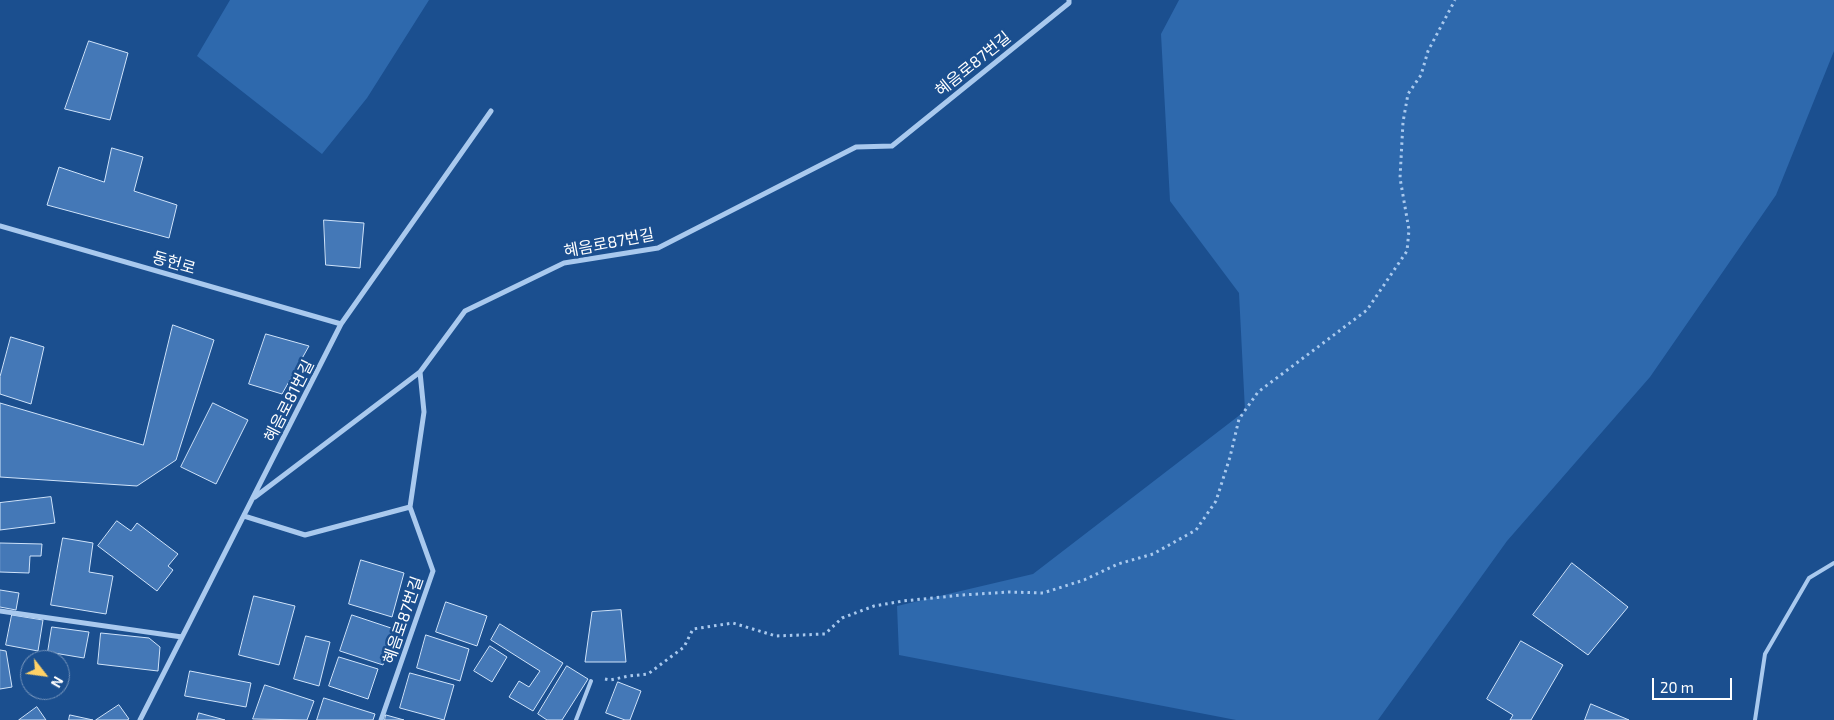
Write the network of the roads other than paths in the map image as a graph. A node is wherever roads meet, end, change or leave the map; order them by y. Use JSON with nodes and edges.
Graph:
{"nodes":[{"id":1,"x":1069,"y":0,"type":"edge"},
{"id":2,"x":490,"y":111,"type":"dead end"},
{"id":3,"x":0,"y":226,"type":"edge"},
{"id":4,"x":341,"y":324,"type":"junction"},
{"id":5,"x":420,"y":372,"type":"junction"},
{"id":6,"x":253,"y":499,"type":"junction"},
{"id":7,"x":410,"y":507,"type":"junction"},
{"id":8,"x":244,"y":516,"type":"junction"},
{"id":9,"x":1834,"y":563,"type":"edge"},
{"id":10,"x":0,"y":611,"type":"edge"},
{"id":11,"x":182,"y":637,"type":"junction"},
{"id":12,"x":591,"y":681,"type":"road end"},
{"id":13,"x":140,"y":720,"type":"edge"},
{"id":14,"x":381,"y":720,"type":"edge"},
{"id":15,"x":576,"y":720,"type":"edge"},
{"id":16,"x":1755,"y":720,"type":"edge"}],
"edges":[{"from":1,"to":5,"type":"street","name":"혜음로87번길"},
{"from":2,"to":4,"type":"street","name":"혜음로81번길"},
{"from":3,"to":4,"type":"street","name":"동헌로"},
{"from":4,"to":6,"type":"street","name":"혜음로81번길"},
{"from":5,"to":6,"type":"street"},
{"from":5,"to":7,"type":"street","name":"혜음로87번길"},
{"from":6,"to":8,"type":"street","name":"혜음로81번길"},
{"from":7,"to":8,"type":"street"},
{"from":7,"to":14,"type":"street","name":"혜음로87번길"},
{"from":8,"to":11,"type":"street","name":"혜음로81번길"},
{"from":9,"to":16,"type":"lane"},
{"from":10,"to":11,"type":"street"},
{"from":11,"to":13,"type":"street","name":"혜음로81번길"},
{"from":12,"to":15,"type":"lane"}]}
